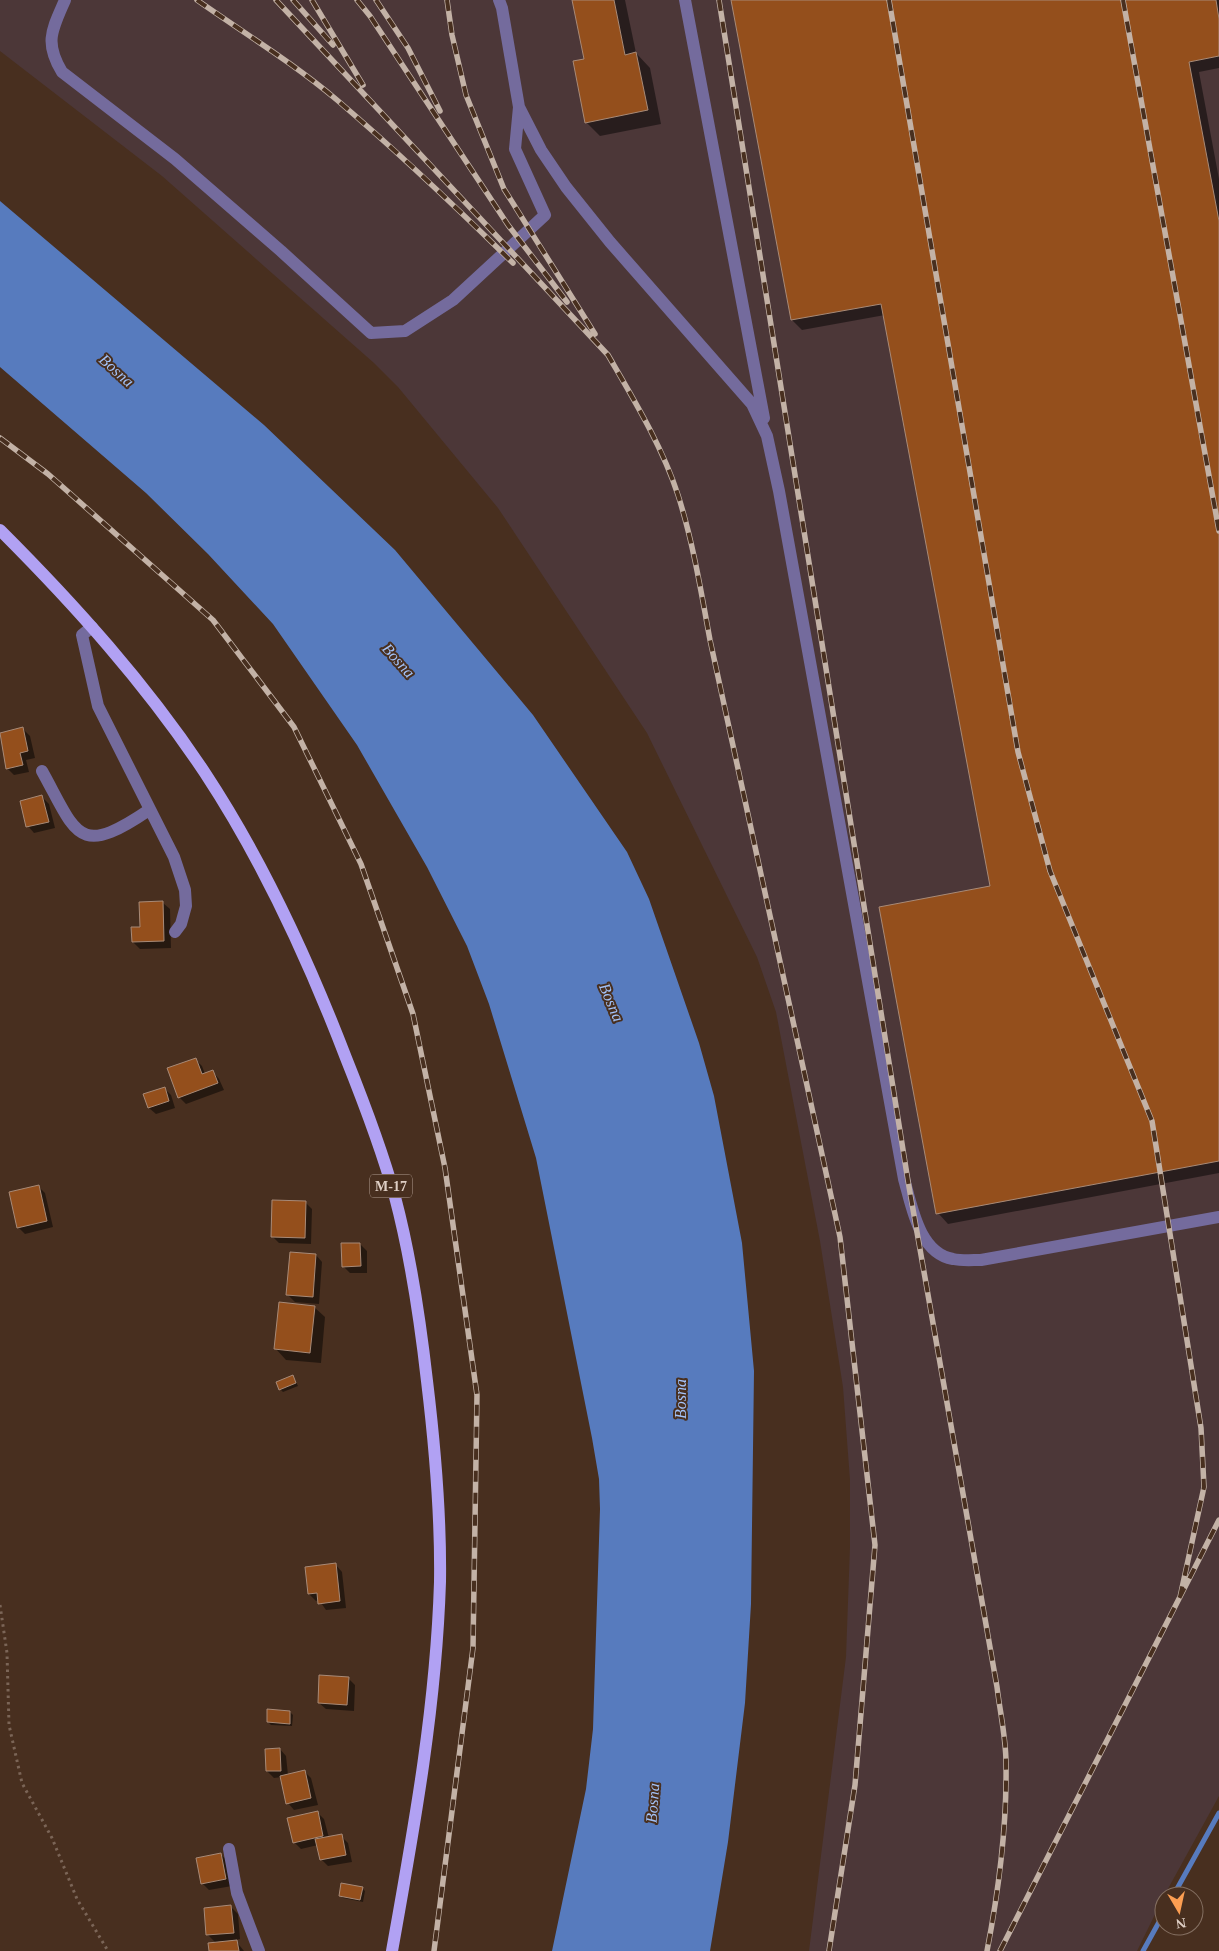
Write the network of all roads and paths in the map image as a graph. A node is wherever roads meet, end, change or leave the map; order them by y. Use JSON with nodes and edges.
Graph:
{"nodes":[{"id":1,"x":65,"y":0,"type":"edge"},
{"id":2,"x":685,"y":0,"type":"edge"},
{"id":3,"x":501,"y":3,"type":"edge"},
{"id":4,"x":518,"y":107,"type":"junction"},
{"id":5,"x":767,"y":436,"type":"junction"},
{"id":6,"x":0,"y":530,"type":"edge"},
{"id":7,"x":92,"y":627,"type":"junction"},
{"id":8,"x":42,"y":771,"type":"dead end"},
{"id":9,"x":149,"y":810,"type":"junction"},
{"id":10,"x":175,"y":932,"type":"dead end"},
{"id":11,"x":1219,"y":1218,"type":"edge"},
{"id":12,"x":0,"y":1605,"type":"edge"},
{"id":13,"x":229,"y":1849,"type":"dead end"},
{"id":14,"x":108,"y":1951,"type":"edge"},
{"id":15,"x":259,"y":1951,"type":"edge"},
{"id":16,"x":392,"y":1951,"type":"edge"}],
"edges":[{"from":1,"to":4,"type":"street"},
{"from":2,"to":5,"type":"street"},
{"from":3,"to":4,"type":"street"},
{"from":4,"to":5,"type":"street"},
{"from":5,"to":11,"type":"street"},
{"from":6,"to":7,"type":"main road","number":"M-17"},
{"from":7,"to":9,"type":"street"},
{"from":7,"to":16,"type":"main road","number":"M-17"},
{"from":8,"to":9,"type":"street"},
{"from":9,"to":10,"type":"street"},
{"from":12,"to":14,"type":"path"},
{"from":13,"to":15,"type":"street"}]}
